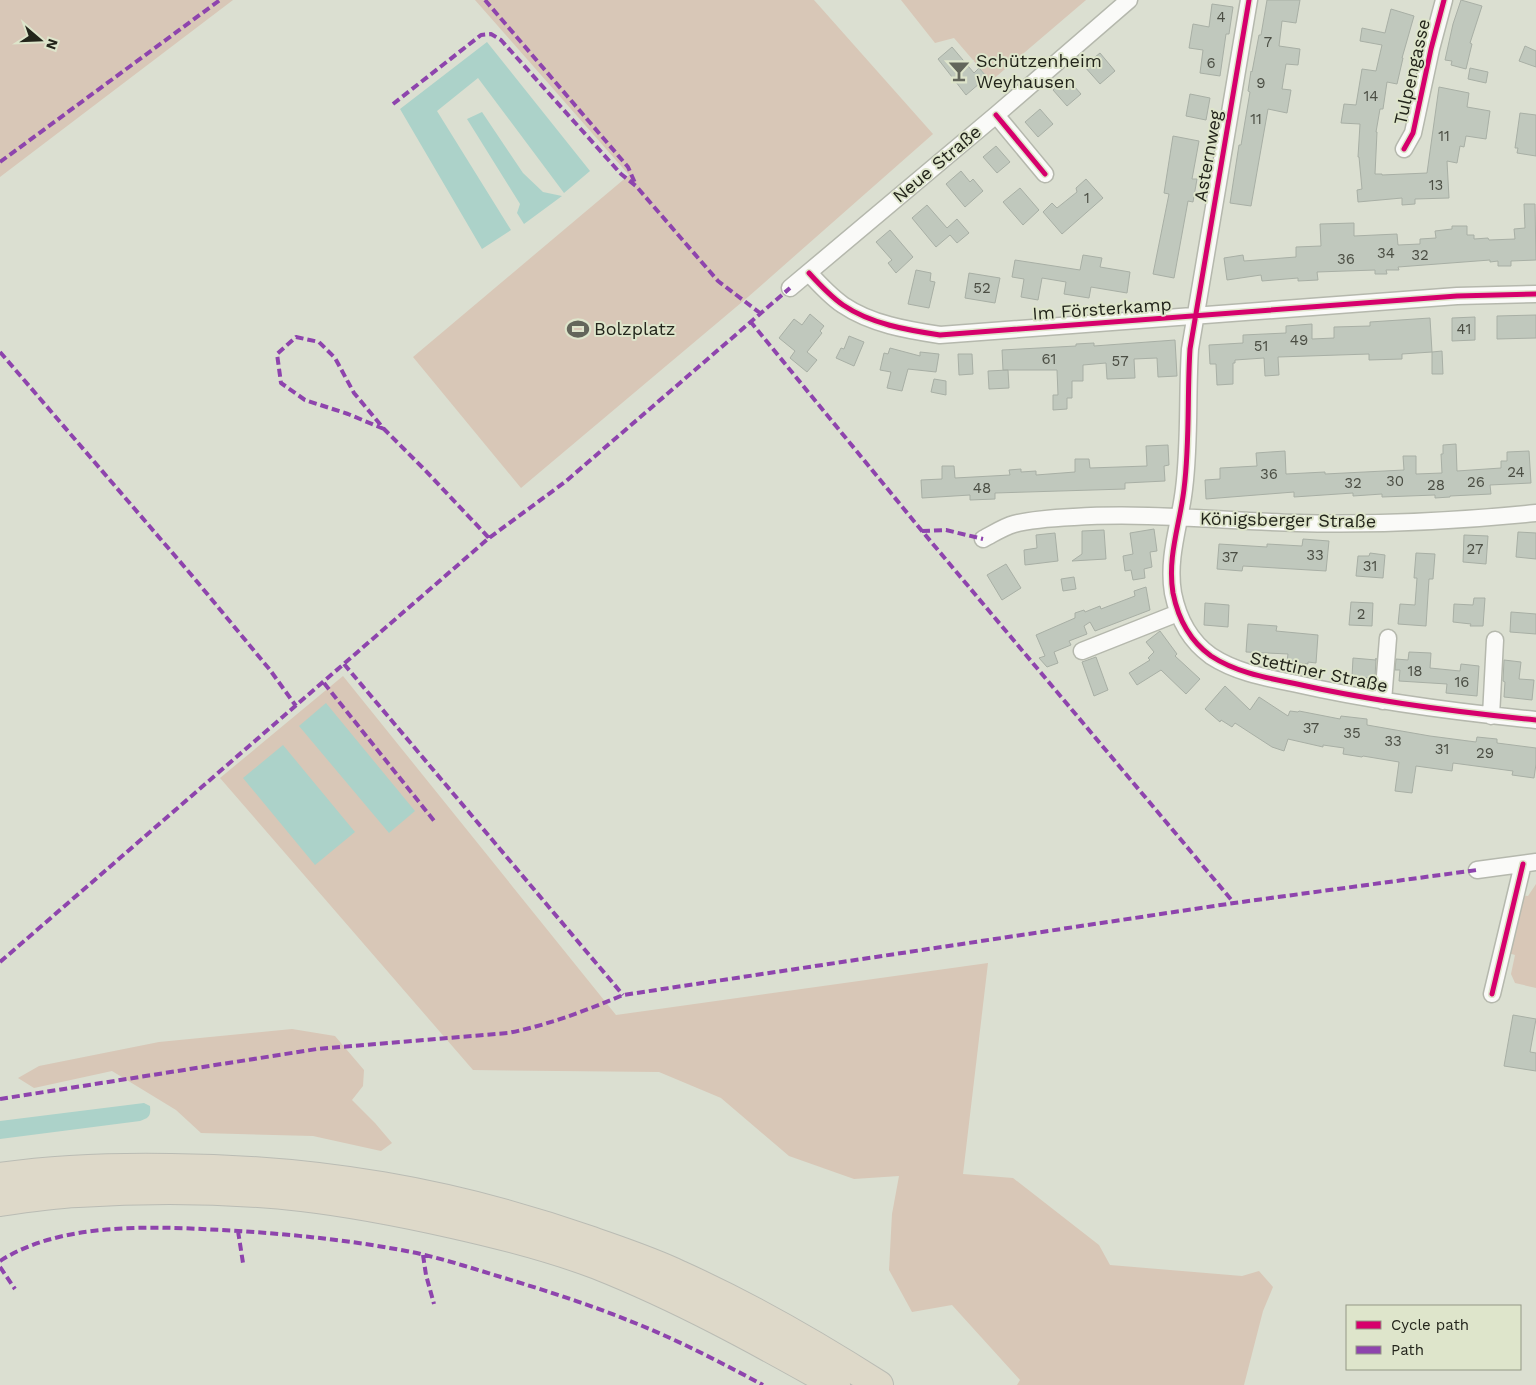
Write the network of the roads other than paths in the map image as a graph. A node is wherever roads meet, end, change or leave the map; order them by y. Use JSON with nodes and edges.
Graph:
{"nodes":[{"id":1,"x":1129,"y":0,"type":"edge"},
{"id":2,"x":1249,"y":0,"type":"edge"},
{"id":3,"x":1444,"y":0,"type":"edge"},
{"id":4,"x":996,"y":115,"type":"junction"},
{"id":5,"x":1404,"y":149,"type":"dead end"},
{"id":6,"x":1046,"y":174,"type":"dead end"},
{"id":7,"x":808,"y":272,"type":"junction"},
{"id":8,"x":790,"y":288,"type":"dead end"},
{"id":9,"x":1536,"y":294,"type":"edge"},
{"id":10,"x":1194,"y":317,"type":"junction"},
{"id":11,"x":1536,"y":513,"type":"edge"},
{"id":12,"x":1180,"y":517,"type":"junction"},
{"id":13,"x":983,"y":539,"type":"dead end"},
{"id":14,"x":1178,"y":614,"type":"junction"},
{"id":15,"x":1388,"y":638,"type":"dead end"},
{"id":16,"x":1495,"y":640,"type":"dead end"},
{"id":17,"x":1082,"y":651,"type":"dead end"},
{"id":18,"x":1383,"y":701,"type":"junction"},
{"id":19,"x":1491,"y":716,"type":"junction"},
{"id":20,"x":1536,"y":720,"type":"edge"},
{"id":21,"x":1530,"y":863,"type":"edge"},
{"id":22,"x":1477,"y":870,"type":"dead end"},
{"id":23,"x":1492,"y":994,"type":"dead end"},
{"id":24,"x":0,"y":1177,"type":"edge"},
{"id":25,"x":0,"y":1202,"type":"edge"},
{"id":26,"x":836,"y":1385,"type":"edge"},
{"id":27,"x":879,"y":1385,"type":"edge"}],
"edges":[{"from":1,"to":4,"type":"street","name":"Neue Straße"},
{"from":2,"to":10,"type":"street","name":"Asternweg"},
{"from":3,"to":5,"type":"street","name":"Tulpengasse"},
{"from":4,"to":6,"type":"street"},
{"from":4,"to":7,"type":"street","name":"Neue Straße"},
{"from":7,"to":8,"type":"street","name":"Neue Straße"},
{"from":7,"to":10,"type":"street","name":"Im Försterkamp"},
{"from":9,"to":10,"type":"street","name":"Im Försterkamp"},
{"from":10,"to":12,"type":"street","name":"Stettiner Straße"},
{"from":11,"to":12,"type":"street","name":"Königsberger Straße"},
{"from":12,"to":13,"type":"street","name":"Königsberger Straße"},
{"from":12,"to":14,"type":"street","name":"Stettiner Straße"},
{"from":14,"to":17,"type":"street"},
{"from":14,"to":18,"type":"street","name":"Stettiner Straße"},
{"from":15,"to":18,"type":"street"},
{"from":16,"to":19,"type":"street"},
{"from":18,"to":19,"type":"street","name":"Stettiner Straße"},
{"from":19,"to":20,"type":"street","name":"Stettiner Straße"},
{"from":21,"to":22,"type":"street"},
{"from":21,"to":23,"type":"street"},
{"from":24,"to":27,"type":"highway"},
{"from":25,"to":26,"type":"highway"}]}
